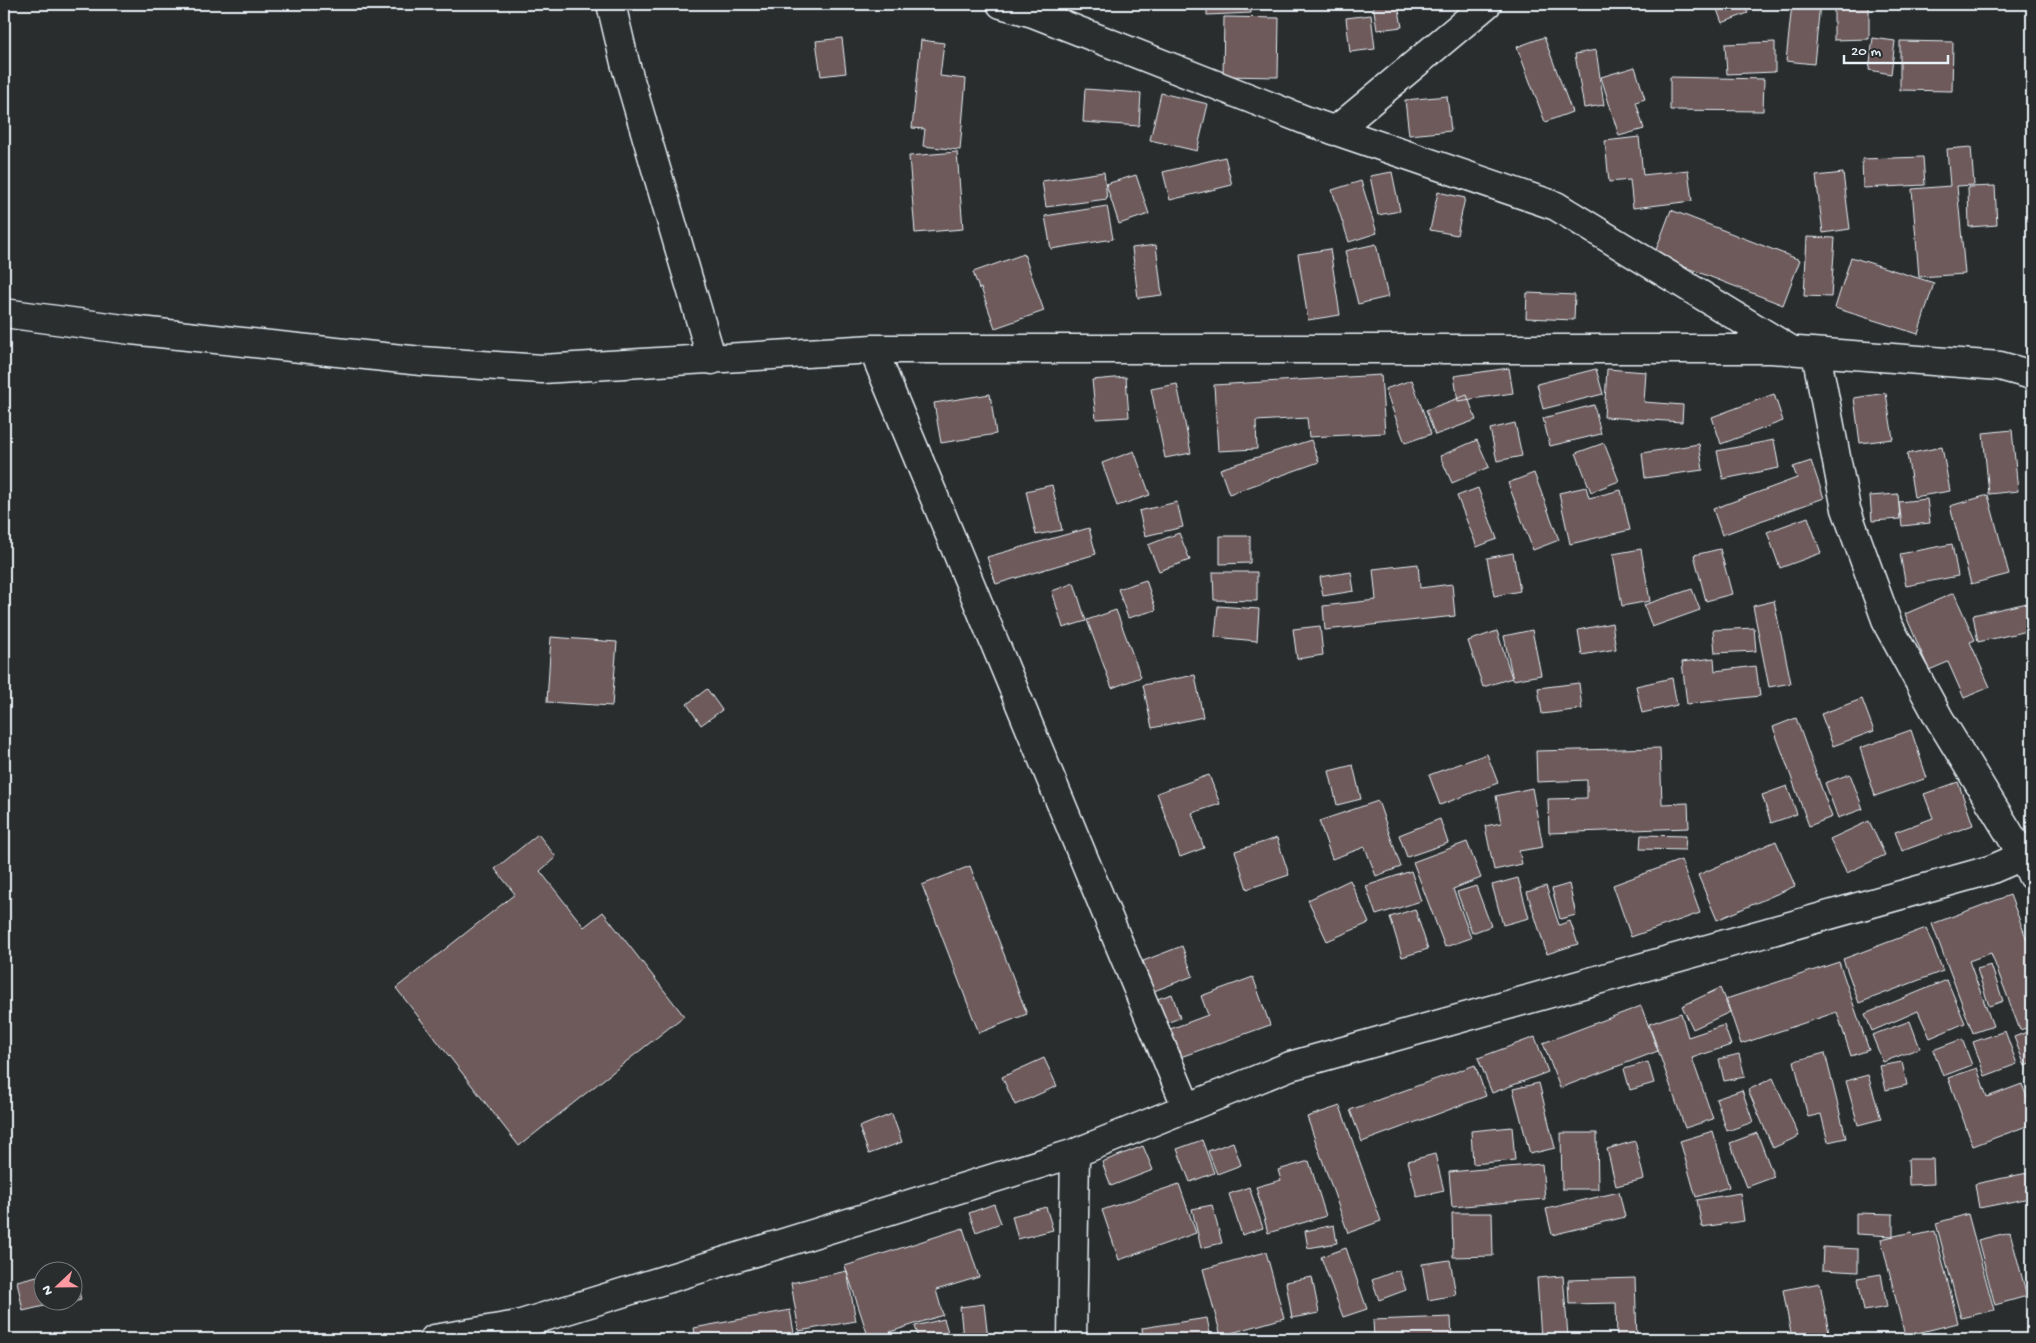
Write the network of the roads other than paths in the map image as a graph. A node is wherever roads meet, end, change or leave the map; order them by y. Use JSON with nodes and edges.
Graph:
{"nodes":[{"id":1,"x":611,"y":4,"type":"edge"},
{"id":2,"x":1001,"y":4,"type":"edge"},
{"id":3,"x":1487,"y":4,"type":"edge"},
{"id":4,"x":1335,"y":131,"type":"junction"},
{"id":5,"x":4,"y":313,"type":"edge"},
{"id":6,"x":873,"y":350,"type":"junction"},
{"id":7,"x":1804,"y":352,"type":"junction"},
{"id":8,"x":712,"y":360,"type":"junction"},
{"id":9,"x":2032,"y":374,"type":"edge"},
{"id":10,"x":2029,"y":862,"type":"edge"},
{"id":11,"x":1187,"y":1108,"type":"junction"},
{"id":12,"x":1075,"y":1153,"type":"junction"},
{"id":13,"x":434,"y":1339,"type":"edge"},
{"id":14,"x":1072,"y":1339,"type":"edge"}],
"edges":[{"from":1,"to":8,"type":"street"},
{"from":2,"to":4,"type":"street"},
{"from":3,"to":4,"type":"street"},
{"from":4,"to":7,"type":"street"},
{"from":5,"to":8,"type":"street"},
{"from":6,"to":7,"type":"street"},
{"from":6,"to":8,"type":"street"},
{"from":6,"to":11,"type":"street"},
{"from":7,"to":9,"type":"street"},
{"from":7,"to":10,"type":"street"},
{"from":10,"to":11,"type":"street"},
{"from":11,"to":12,"type":"street"},
{"from":12,"to":13,"type":"street"},
{"from":12,"to":14,"type":"street"}]}
